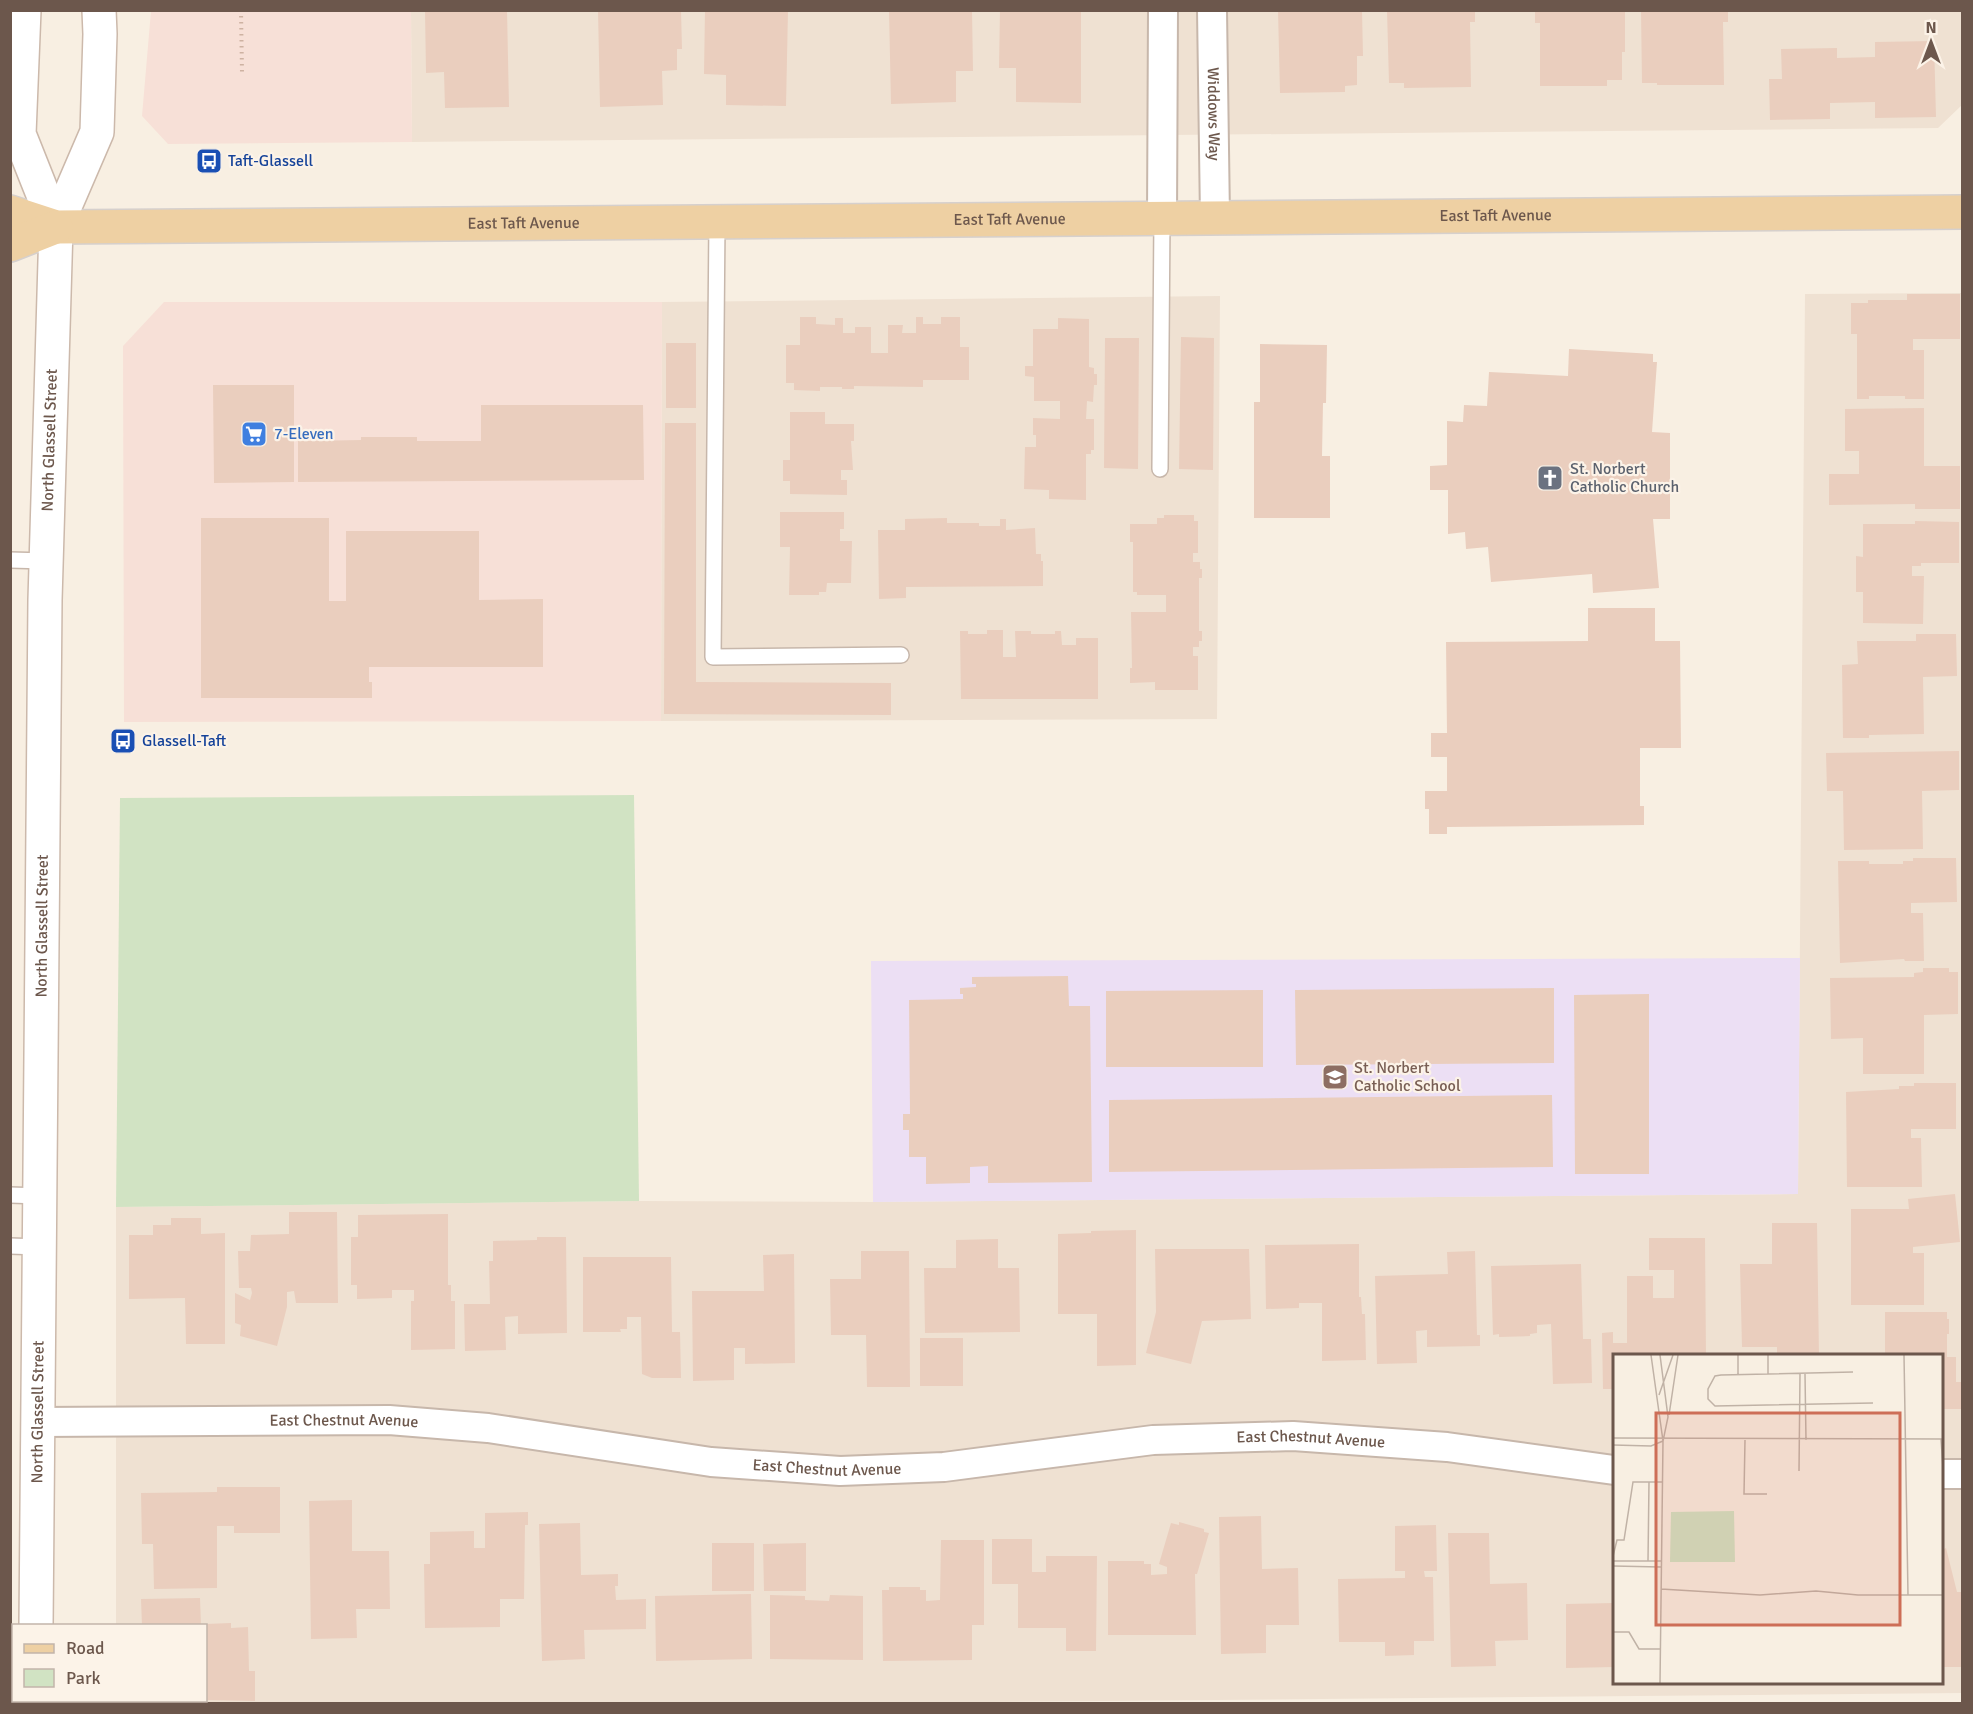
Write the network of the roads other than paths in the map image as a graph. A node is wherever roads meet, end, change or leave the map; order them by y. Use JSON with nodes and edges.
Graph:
{"nodes":[{"id":1,"x":24,"y":10,"type":"edge"},
{"id":2,"x":99,"y":10,"type":"edge"},
{"id":3,"x":1163,"y":10,"type":"edge"},
{"id":4,"x":1212,"y":10,"type":"edge"},
{"id":5,"x":10,"y":212,"type":"edge"},
{"id":6,"x":1962,"y":212,"type":"edge"},
{"id":7,"x":1162,"y":218,"type":"junction"},
{"id":8,"x":1215,"y":218,"type":"junction"},
{"id":9,"x":717,"y":222,"type":"junction"},
{"id":10,"x":56,"y":227,"type":"junction"},
{"id":11,"x":10,"y":244,"type":"edge"},
{"id":12,"x":1160,"y":469,"type":"dead end"},
{"id":13,"x":10,"y":560,"type":"edge"},
{"id":14,"x":46,"y":561,"type":"junction"},
{"id":15,"x":902,"y":656,"type":"dead end"},
{"id":16,"x":25,"y":1196,"type":"edge"},
{"id":17,"x":25,"y":1246,"type":"edge"},
{"id":18,"x":38,"y":1422,"type":"junction"},
{"id":19,"x":1613,"y":1470,"type":"edge"},
{"id":20,"x":1943,"y":1474,"type":"edge"},
{"id":21,"x":1962,"y":1474,"type":"edge"},
{"id":22,"x":36,"y":1624,"type":"edge"}],
"edges":[{"from":1,"to":10,"type":"main road","name":"North Glassell Street"},
{"from":2,"to":10,"type":"main road","name":"North Glassell Street"},
{"from":3,"to":7,"type":"street"},
{"from":4,"to":8,"type":"street","name":"Widdows Way"},
{"from":5,"to":10,"type":"main road"},
{"from":6,"to":8,"type":"main road","name":"East Taft Avenue"},
{"from":7,"to":8,"type":"main road","name":"East Taft Avenue"},
{"from":7,"to":9,"type":"main road","name":"East Taft Avenue"},
{"from":7,"to":12,"type":"lane"},
{"from":9,"to":10,"type":"main road","name":"East Taft Avenue"},
{"from":9,"to":15,"type":"lane"},
{"from":10,"to":11,"type":"main road"},
{"from":10,"to":14,"type":"main road","name":"North Glassell Street"},
{"from":13,"to":14,"type":"lane"},
{"from":14,"to":16,"type":"main road","name":"North Glassell Street"},
{"from":16,"to":17,"type":"main road","name":"North Glassell Street"},
{"from":17,"to":18,"type":"main road","name":"North Glassell Street"},
{"from":18,"to":19,"type":"street","name":"East Chestnut Avenue"},
{"from":18,"to":22,"type":"main road","name":"North Glassell Street"},
{"from":20,"to":21,"type":"street"}]}
